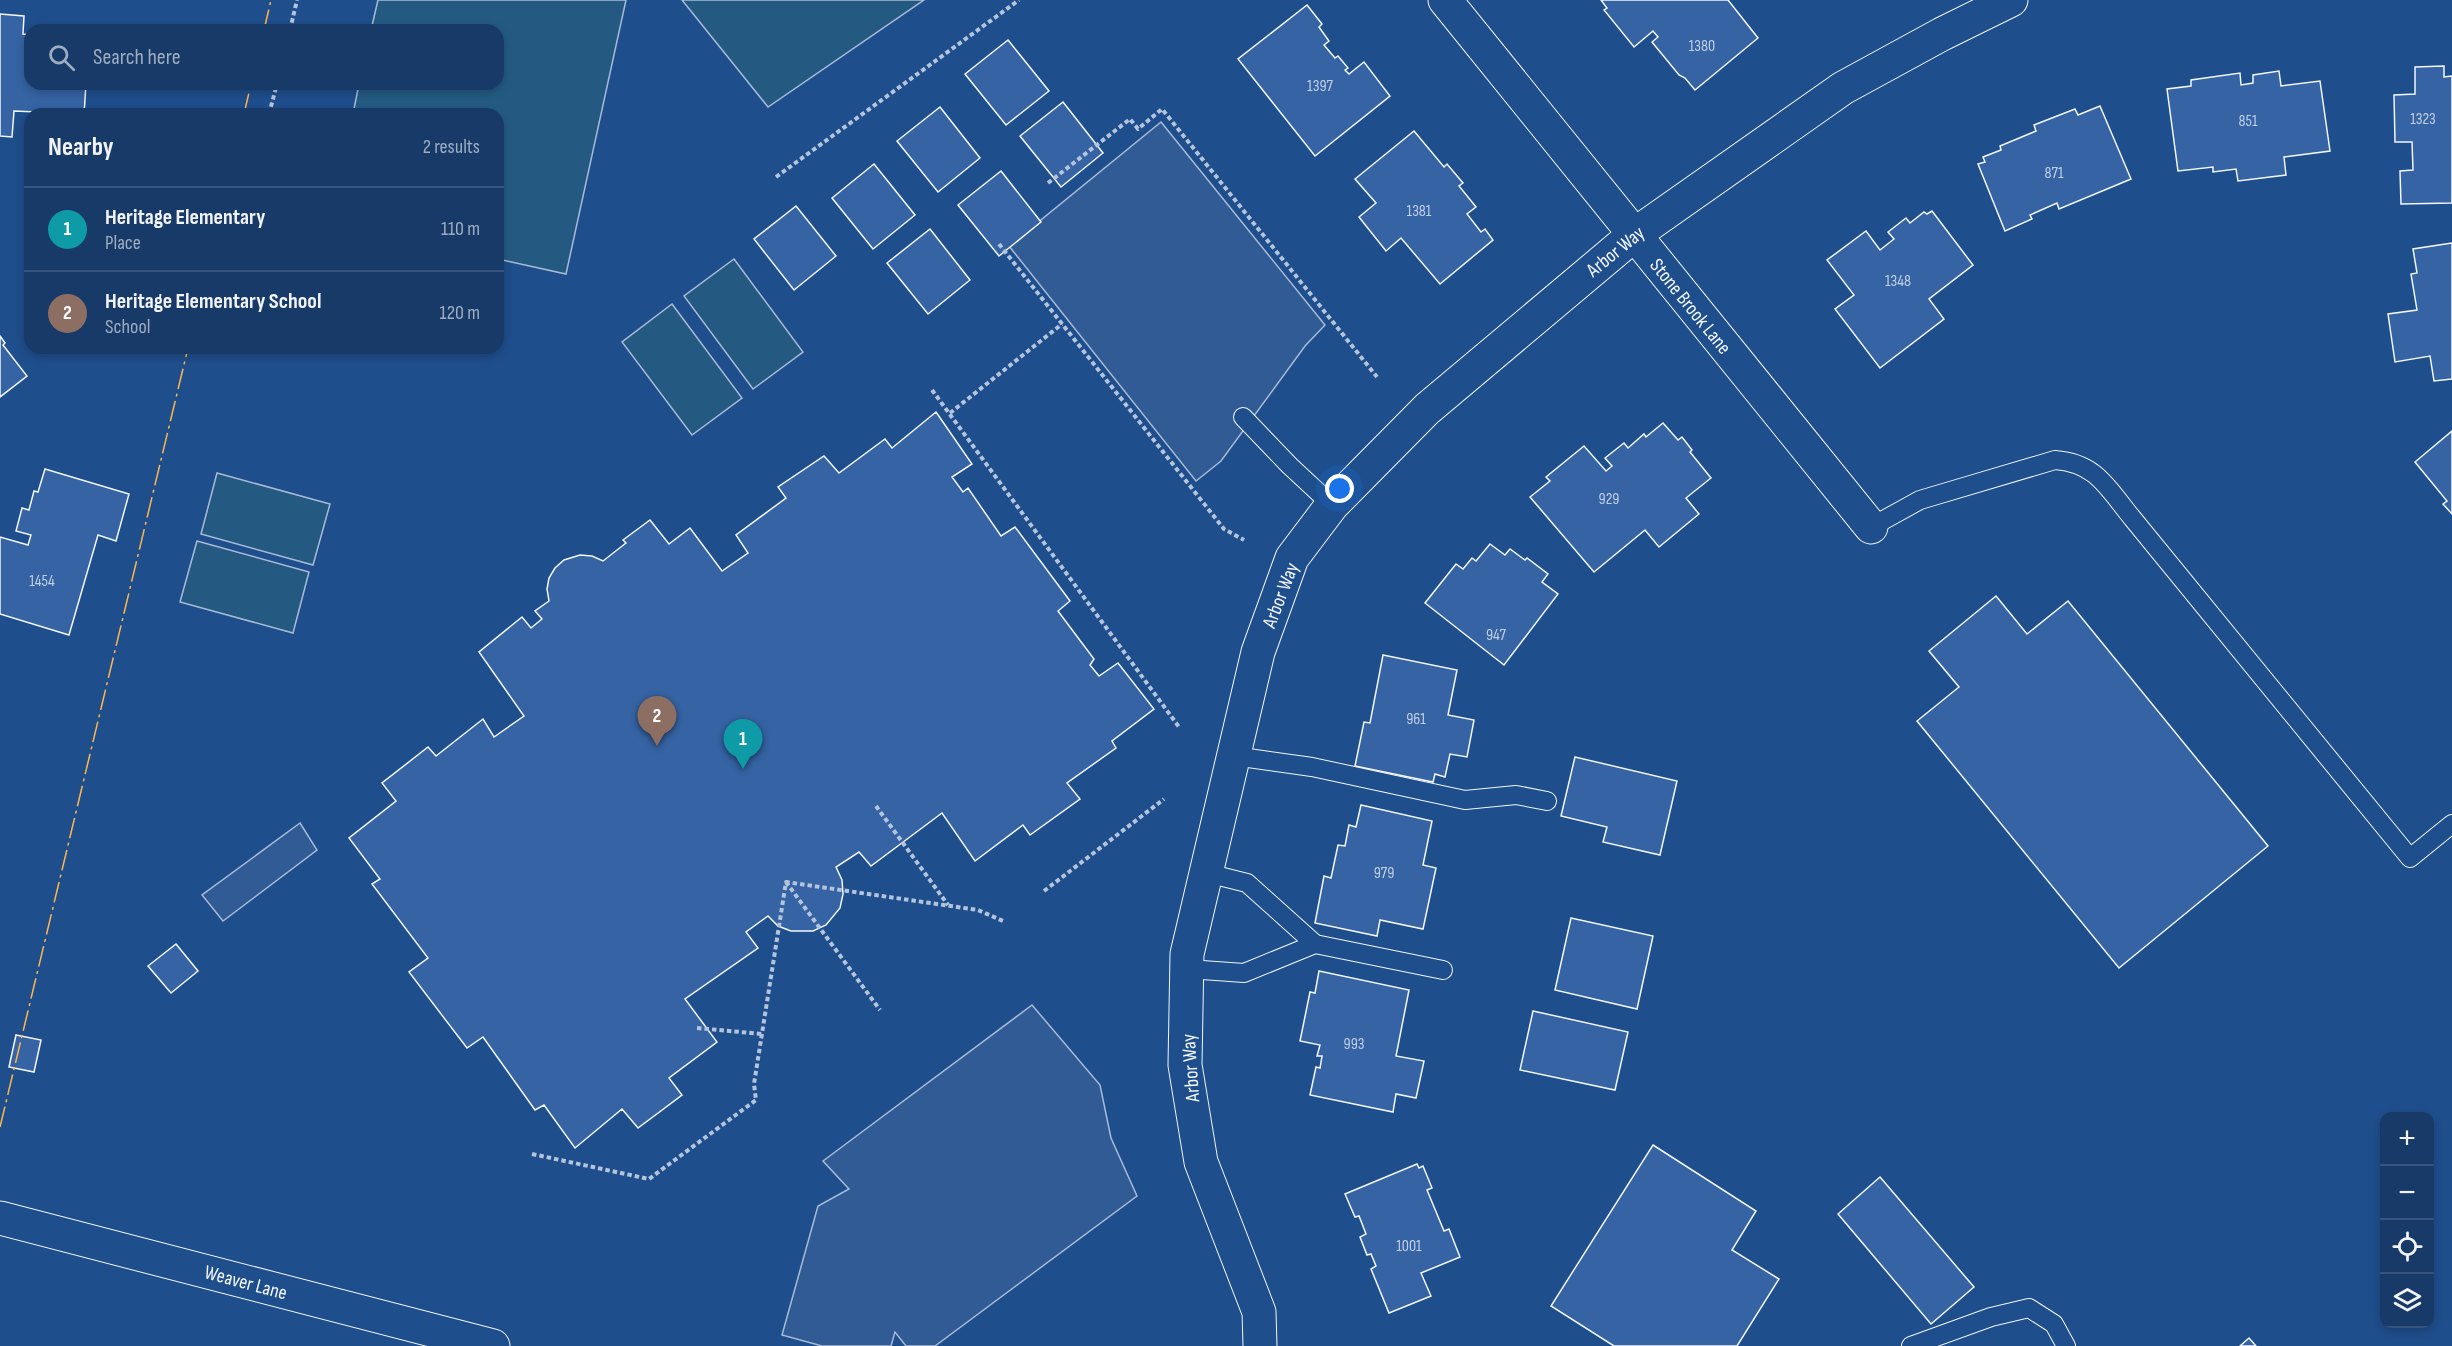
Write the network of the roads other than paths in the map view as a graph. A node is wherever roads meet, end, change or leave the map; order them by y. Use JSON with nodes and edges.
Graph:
{"nodes":[{"id":1,"x":1445,"y":0,"type":"edge"},
{"id":2,"x":2011,"y":0,"type":"edge"},
{"id":3,"x":1634,"y":235,"type":"junction"},
{"id":4,"x":1243,"y":417,"type":"dead end"},
{"id":5,"x":1332,"y":505,"type":"junction"},
{"id":6,"x":1871,"y":527,"type":"joint"},
{"id":7,"x":1234,"y":756,"type":"junction"},
{"id":8,"x":1547,"y":801,"type":"dead end"},
{"id":9,"x":2452,"y":824,"type":"edge"},
{"id":10,"x":1207,"y":873,"type":"junction"},
{"id":11,"x":1315,"y":944,"type":"junction"},
{"id":12,"x":1188,"y":969,"type":"junction"},
{"id":13,"x":1443,"y":970,"type":"dead end"},
{"id":14,"x":0,"y":1218,"type":"edge"},
{"id":15,"x":493,"y":1346,"type":"edge"},
{"id":16,"x":1260,"y":1346,"type":"edge"},
{"id":17,"x":1911,"y":1346,"type":"edge"},
{"id":18,"x":2066,"y":1346,"type":"edge"}],
"edges":[{"from":1,"to":3,"type":"street","name":"Stone Brook Lane"},
{"from":2,"to":3,"type":"street","name":"Arbor Way"},
{"from":3,"to":5,"type":"street","name":"Arbor Way"},
{"from":3,"to":6,"type":"street","name":"Stone Brook Lane"},
{"from":4,"to":5,"type":"lane"},
{"from":5,"to":7,"type":"street","name":"Arbor Way"},
{"from":6,"to":9,"type":"lane"},
{"from":7,"to":8,"type":"lane"},
{"from":7,"to":10,"type":"street","name":"Arbor Way"},
{"from":10,"to":11,"type":"lane"},
{"from":10,"to":12,"type":"street","name":"Arbor Way"},
{"from":11,"to":12,"type":"lane"},
{"from":11,"to":13,"type":"lane"},
{"from":12,"to":16,"type":"street","name":"Arbor Way"},
{"from":14,"to":15,"type":"street","name":"Weaver Lane"},
{"from":17,"to":18,"type":"lane"}]}
